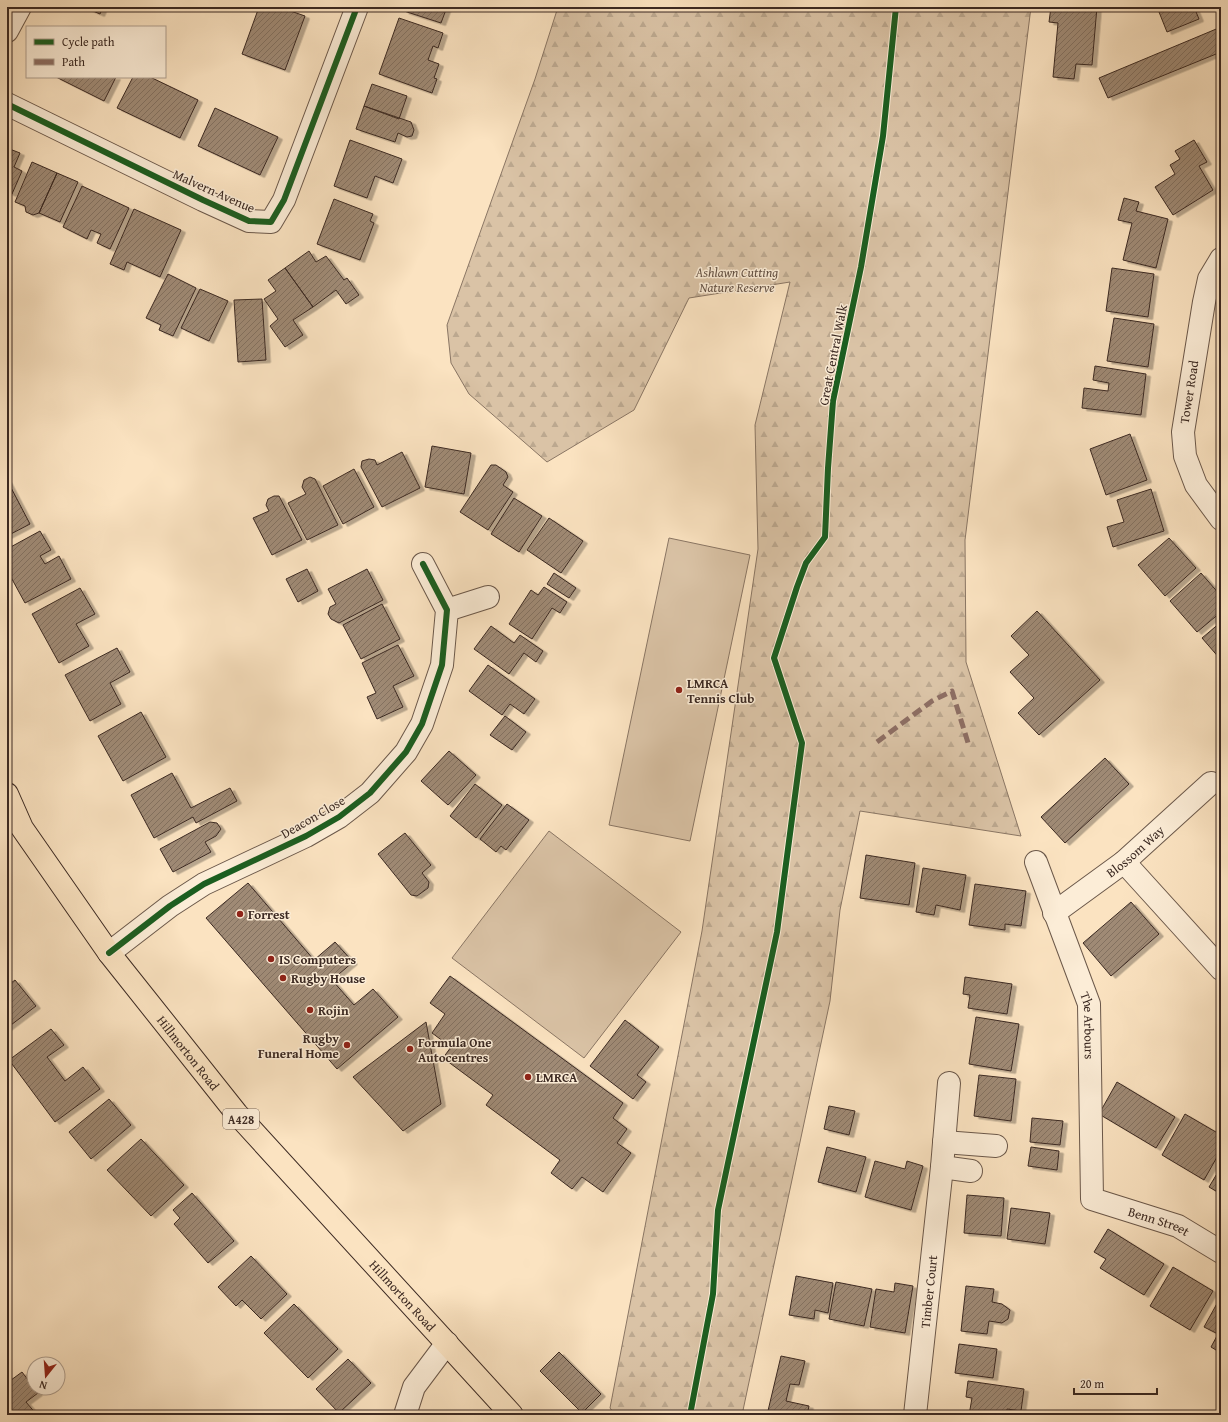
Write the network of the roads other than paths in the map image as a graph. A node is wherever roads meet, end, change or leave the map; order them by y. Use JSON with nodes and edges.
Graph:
{"nodes":[{"id":1,"x":20,"y":7,"type":"edge"},
{"id":2,"x":357,"y":7,"type":"edge"},
{"id":3,"x":7,"y":31,"type":"edge"},
{"id":4,"x":7,"y":104,"type":"edge"},
{"id":5,"x":1221,"y":259,"type":"edge"},
{"id":6,"x":1221,"y":519,"type":"edge"},
{"id":7,"x":423,"y":564,"type":"dead end"},
{"id":8,"x":488,"y":597,"type":"dead end"},
{"id":9,"x":447,"y":610,"type":"junction"},
{"id":10,"x":1211,"y":783,"type":"dead end"},
{"id":11,"x":7,"y":794,"type":"edge"},
{"id":12,"x":1036,"y":862,"type":"dead end"},
{"id":13,"x":1124,"y":862,"type":"junction"},
{"id":14,"x":1054,"y":912,"type":"junction"},
{"id":15,"x":109,"y":953,"type":"junction"},
{"id":16,"x":1221,"y":969,"type":"edge"},
{"id":17,"x":949,"y":1083,"type":"dead end"},
{"id":18,"x":944,"y":1142,"type":"junction"},
{"id":19,"x":996,"y":1146,"type":"dead end"},
{"id":20,"x":942,"y":1168,"type":"junction"},
{"id":21,"x":971,"y":1171,"type":"dead end"},
{"id":22,"x":1092,"y":1199,"type":"joint"},
{"id":23,"x":1221,"y":1252,"type":"edge"},
{"id":24,"x":447,"y":1343,"type":"junction"},
{"id":25,"x":406,"y":1415,"type":"edge"},
{"id":26,"x":512,"y":1415,"type":"edge"},
{"id":27,"x":914,"y":1415,"type":"edge"}],
"edges":[{"from":1,"to":3,"type":"street"},
{"from":2,"to":4,"type":"street","name":"Malvern Avenue"},
{"from":5,"to":6,"type":"street","name":"Tower Road"},
{"from":7,"to":9,"type":"street"},
{"from":8,"to":9,"type":"street"},
{"from":9,"to":15,"type":"street","name":"Deacon Close"},
{"from":10,"to":13,"type":"street","name":"Blossom Way"},
{"from":11,"to":15,"type":"highway","name":"Hillmorton Road","number":"A428"},
{"from":12,"to":14,"type":"street","name":"The Arbours"},
{"from":13,"to":14,"type":"street","name":"Blossom Way"},
{"from":13,"to":16,"type":"street"},
{"from":14,"to":22,"type":"street","name":"The Arbours"},
{"from":15,"to":24,"type":"highway","name":"Hillmorton Road","number":"A428"},
{"from":17,"to":18,"type":"street","name":"Timber Court"},
{"from":18,"to":19,"type":"street"},
{"from":18,"to":20,"type":"street","name":"Timber Court"},
{"from":20,"to":21,"type":"street"},
{"from":20,"to":27,"type":"street","name":"Timber Court"},
{"from":22,"to":23,"type":"street","name":"Benn Street"},
{"from":24,"to":25,"type":"street"},
{"from":24,"to":26,"type":"highway","name":"Hillmorton Road","number":"A428"}]}
